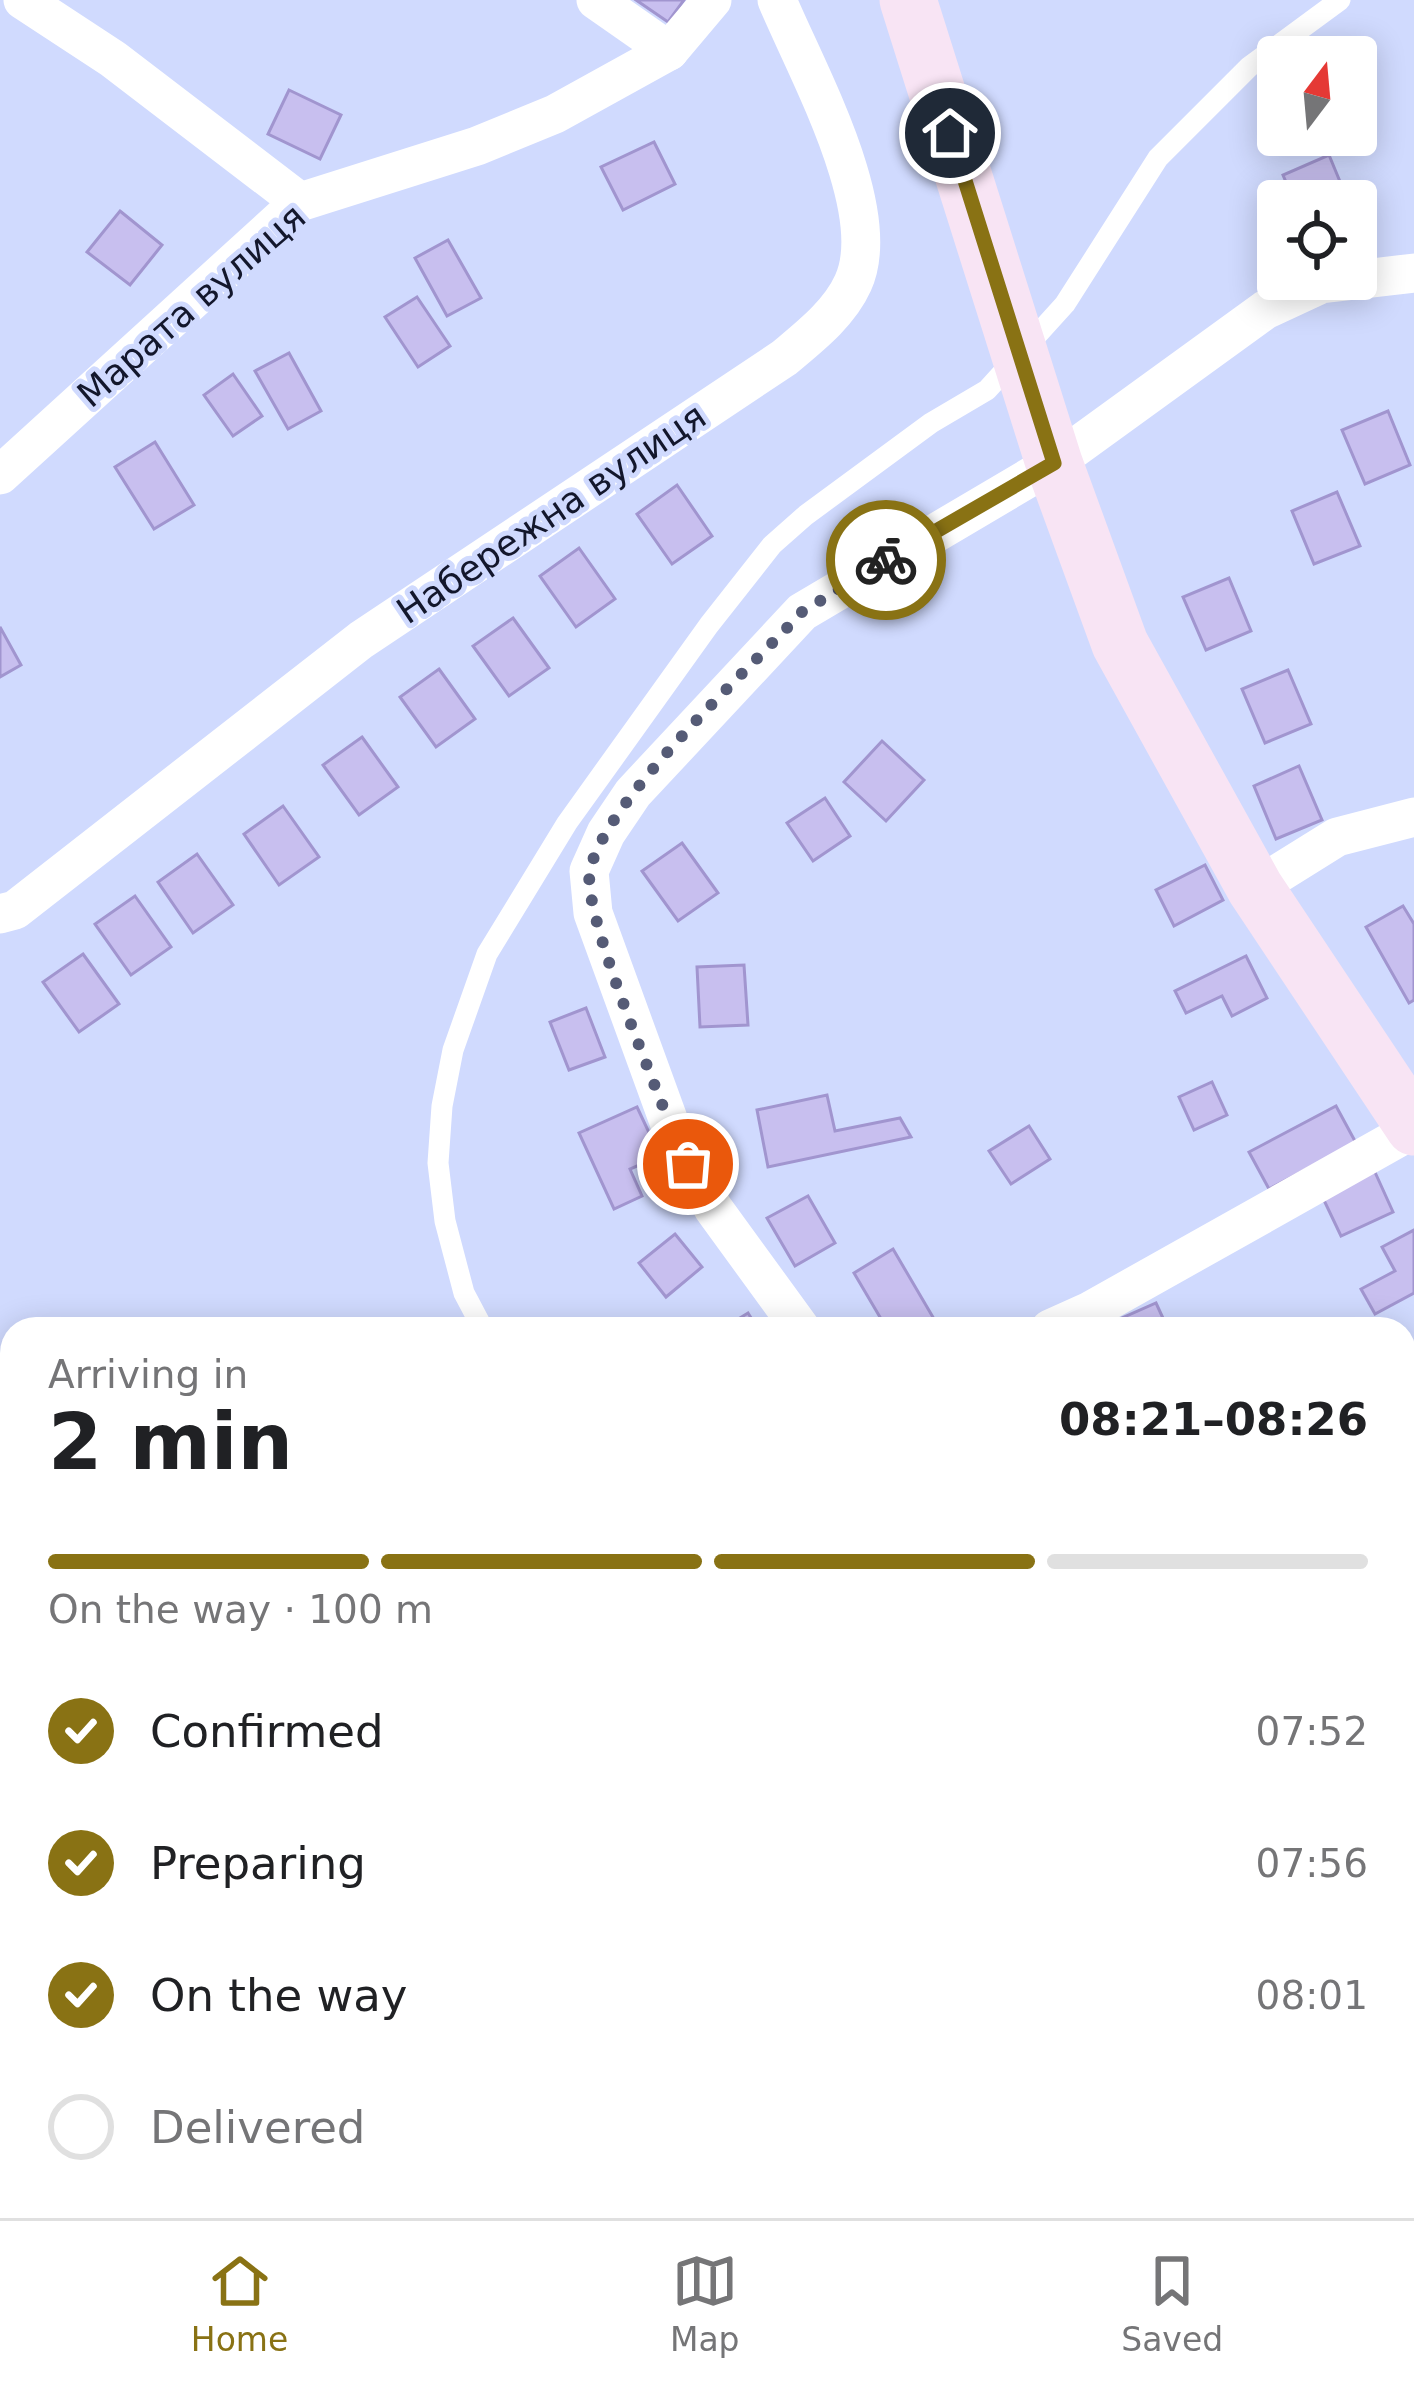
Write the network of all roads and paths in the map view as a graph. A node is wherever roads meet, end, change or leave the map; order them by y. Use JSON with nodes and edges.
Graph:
{"nodes":[{"id":1,"x":23,"y":0,"type":"edge"},
{"id":2,"x":596,"y":0,"type":"edge"},
{"id":3,"x":712,"y":0,"type":"edge"},
{"id":4,"x":777,"y":0,"type":"edge"},
{"id":5,"x":908,"y":0,"type":"edge"},
{"id":6,"x":1340,"y":0,"type":"edge"},
{"id":7,"x":669,"y":51,"type":"junction"},
{"id":8,"x":300,"y":202,"type":"junction"},
{"id":9,"x":1414,"y":273,"type":"edge"},
{"id":10,"x":1019,"y":355,"type":"junction"},
{"id":11,"x":1054,"y":463,"type":"junction"},
{"id":12,"x":0,"y":475,"type":"edge"},
{"id":13,"x":1414,"y":817,"type":"edge"},
{"id":14,"x":1255,"y":887,"type":"junction"},
{"id":15,"x":0,"y":914,"type":"edge"},
{"id":16,"x":1414,"y":1128,"type":"edge"},
{"id":17,"x":477,"y":1317,"type":"edge"},
{"id":18,"x":792,"y":1317,"type":"edge"},
{"id":19,"x":1077,"y":1317,"type":"edge"}],
"edges":[{"from":1,"to":8,"type":"street"},
{"from":2,"to":7,"type":"street"},
{"from":3,"to":7,"type":"street","name":"Марата вулиця"},
{"from":4,"to":15,"type":"street","name":"Набережна вулиця"},
{"from":5,"to":10,"type":"street"},
{"from":6,"to":10,"type":"lane"},
{"from":7,"to":8,"type":"street","name":"Марата вулиця"},
{"from":8,"to":12,"type":"street","name":"Марата вулиця"},
{"from":9,"to":11,"type":"street"},
{"from":10,"to":11,"type":"street"},
{"from":10,"to":17,"type":"lane"},
{"from":11,"to":14,"type":"street"},
{"from":11,"to":18,"type":"street"},
{"from":13,"to":14,"type":"street"},
{"from":14,"to":16,"type":"street"},
{"from":16,"to":19,"type":"street"}]}
